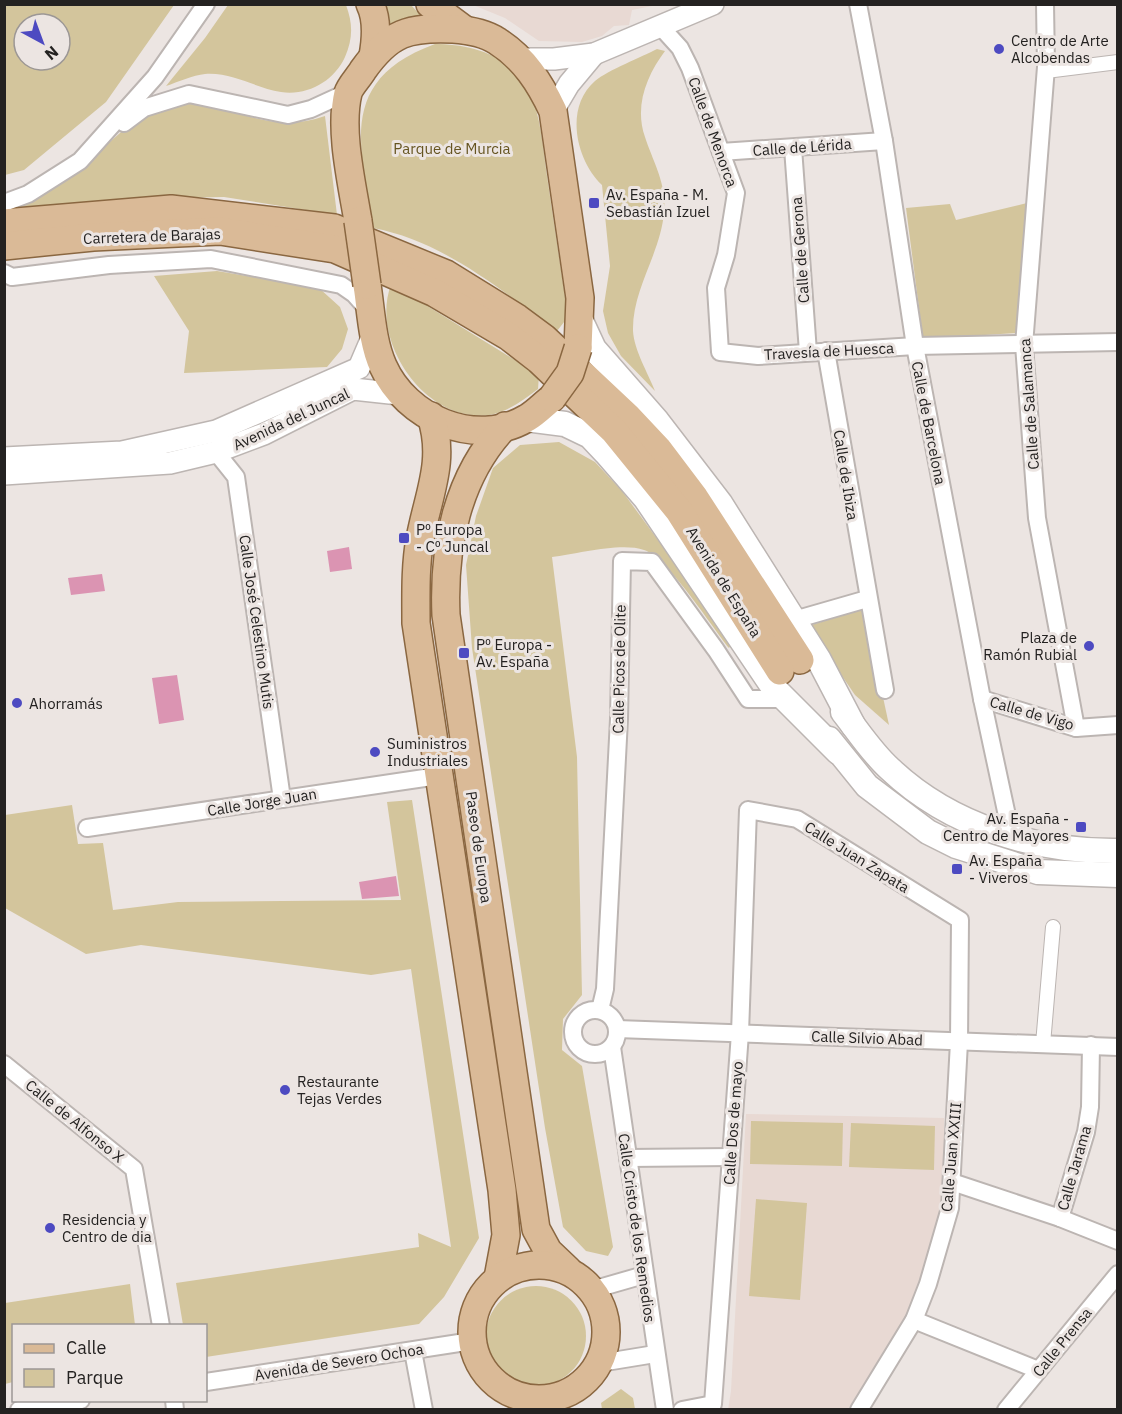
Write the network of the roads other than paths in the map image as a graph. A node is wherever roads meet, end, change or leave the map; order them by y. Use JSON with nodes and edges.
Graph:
{"nodes":[{"id":1,"x":206,"y":4,"type":"edge"},
{"id":2,"x":370,"y":4,"type":"edge"},
{"id":3,"x":430,"y":4,"type":"edge"},
{"id":4,"x":713,"y":4,"type":"edge"},
{"id":5,"x":858,"y":4,"type":"edge"},
{"id":6,"x":1045,"y":4,"type":"edge"},
{"id":7,"x":661,"y":27,"type":"junction"},
{"id":8,"x":465,"y":30,"type":"junction"},
{"id":9,"x":594,"y":54,"type":"junction"},
{"id":10,"x":373,"y":57,"type":"junction"},
{"id":11,"x":521,"y":59,"type":"junction"},
{"id":12,"x":1118,"y":62,"type":"edge"},
{"id":13,"x":1046,"y":70,"type":"junction"},
{"id":14,"x":348,"y":92,"type":"junction"},
{"id":15,"x":554,"y":111,"type":"junction"},
{"id":16,"x":884,"y":141,"type":"junction"},
{"id":17,"x":94,"y":145,"type":"junction"},
{"id":18,"x":793,"y":148,"type":"junction"},
{"id":19,"x":721,"y":152,"type":"junction"},
{"id":20,"x":4,"y":203,"type":"edge"},
{"id":21,"x":4,"y":223,"type":"edge"},
{"id":22,"x":342,"y":233,"type":"junction"},
{"id":23,"x":4,"y":246,"type":"edge"},
{"id":24,"x":4,"y":273,"type":"edge"},
{"id":25,"x":581,"y":321,"type":"junction"},
{"id":26,"x":373,"y":323,"type":"junction"},
{"id":27,"x":1118,"y":342,"type":"edge"},
{"id":28,"x":1024,"y":345,"type":"junction"},
{"id":29,"x":915,"y":346,"type":"junction"},
{"id":30,"x":826,"y":351,"type":"junction"},
{"id":31,"x":720,"y":352,"type":"joint"},
{"id":32,"x":808,"y":352,"type":"junction"},
{"id":33,"x":399,"y":394,"type":"junction"},
{"id":34,"x":431,"y":416,"type":"junction"},
{"id":35,"x":516,"y":422,"type":"junction"},
{"id":36,"x":216,"y":452,"type":"junction"},
{"id":37,"x":4,"y":458,"type":"edge"},
{"id":38,"x":4,"y":474,"type":"edge"},
{"id":39,"x":867,"y":598,"type":"junction"},
{"id":40,"x":794,"y":620,"type":"junction"},
{"id":41,"x":790,"y":665,"type":"junction"},
{"id":42,"x":885,"y":690,"type":"dead end"},
{"id":43,"x":785,"y":699,"type":"junction"},
{"id":44,"x":982,"y":699,"type":"junction"},
{"id":45,"x":853,"y":724,"type":"junction"},
{"id":46,"x":1118,"y":725,"type":"edge"},
{"id":47,"x":1076,"y":728,"type":"junction"},
{"id":48,"x":838,"y":752,"type":"junction"},
{"id":49,"x":438,"y":776,"type":"junction"},
{"id":50,"x":282,"y":799,"type":"junction"},
{"id":51,"x":748,"y":810,"type":"joint"},
{"id":52,"x":87,"y":828,"type":"dead end"},
{"id":53,"x":1012,"y":839,"type":"junction"},
{"id":54,"x":1118,"y":851,"type":"edge"},
{"id":55,"x":1118,"y":875,"type":"edge"},
{"id":56,"x":960,"y":920,"type":"joint"},
{"id":57,"x":1053,"y":927,"type":"dead end"},
{"id":58,"x":600,"y":1010,"type":"junction"},
{"id":59,"x":617,"y":1029,"type":"junction"},
{"id":60,"x":740,"y":1033,"type":"junction"},
{"id":61,"x":959,"y":1042,"type":"junction"},
{"id":62,"x":1043,"y":1044,"type":"junction"},
{"id":63,"x":1091,"y":1045,"type":"junction"},
{"id":64,"x":612,"y":1047,"type":"junction"},
{"id":65,"x":1118,"y":1047,"type":"edge"},
{"id":66,"x":4,"y":1064,"type":"edge"},
{"id":67,"x":731,"y":1157,"type":"junction"},
{"id":68,"x":628,"y":1158,"type":"junction"},
{"id":69,"x":952,"y":1182,"type":"junction"},
{"id":70,"x":1060,"y":1218,"type":"junction"},
{"id":71,"x":1118,"y":1241,"type":"edge"},
{"id":72,"x":567,"y":1270,"type":"junction"},
{"id":73,"x":1118,"y":1274,"type":"edge"},
{"id":74,"x":644,"y":1275,"type":"junction"},
{"id":75,"x":498,"y":1278,"type":"junction"},
{"id":76,"x":592,"y":1290,"type":"junction"},
{"id":77,"x":914,"y":1320,"type":"junction"},
{"id":78,"x":161,"y":1324,"type":"edge"},
{"id":79,"x":472,"y":1341,"type":"junction"},
{"id":80,"x":413,"y":1350,"type":"junction"},
{"id":81,"x":655,"y":1354,"type":"junction"},
{"id":82,"x":600,"y":1363,"type":"junction"},
{"id":83,"x":1038,"y":1370,"type":"junction"},
{"id":84,"x":207,"y":1382,"type":"edge"},
{"id":85,"x":570,"y":1401,"type":"edge"},
{"id":86,"x":74,"y":1402,"type":"edge"},
{"id":87,"x":517,"y":1403,"type":"edge"},
{"id":88,"x":19,"y":1410,"type":"edge"},
{"id":89,"x":424,"y":1410,"type":"edge"},
{"id":90,"x":664,"y":1410,"type":"edge"},
{"id":91,"x":682,"y":1410,"type":"edge"},
{"id":92,"x":859,"y":1410,"type":"edge"},
{"id":93,"x":1006,"y":1410,"type":"edge"}],
"edges":[{"from":1,"to":17,"type":"street"},
{"from":2,"to":10,"type":"main road"},
{"from":3,"to":8,"type":"main road"},
{"from":4,"to":7,"type":"street"},
{"from":5,"to":16,"type":"street","name":"Calle de Barcelona"},
{"from":6,"to":13,"type":"street","name":"Calle de Salamanca"},
{"from":7,"to":9,"type":"street"},
{"from":7,"to":19,"type":"street","name":"Calle de Menorca"},
{"from":8,"to":10,"type":"main road"},
{"from":8,"to":11,"type":"main road"},
{"from":9,"to":11,"type":"street"},
{"from":9,"to":15,"type":"street"},
{"from":10,"to":14,"type":"main road"},
{"from":11,"to":15,"type":"main road"},
{"from":12,"to":13,"type":"street"},
{"from":13,"to":28,"type":"street","name":"Calle de Salamanca"},
{"from":14,"to":17,"type":"street"},
{"from":14,"to":22,"type":"main road"},
{"from":15,"to":25,"type":"main road","name":"Paseo de Europa"},
{"from":16,"to":18,"type":"street","name":"Calle de Lérida"},
{"from":16,"to":29,"type":"street","name":"Calle de Barcelona"},
{"from":17,"to":20,"type":"street"},
{"from":18,"to":19,"type":"street","name":"Calle de Lérida"},
{"from":18,"to":32,"type":"street","name":"Calle de Gerona"},
{"from":19,"to":31,"type":"street","name":"Calle de Menorca"},
{"from":21,"to":22,"type":"main road","name":"Carretera de Barajas"},
{"from":22,"to":23,"type":"main road","name":"Carretera de Barajas"},
{"from":22,"to":26,"type":"main road","bridge":true},
{"from":22,"to":41,"type":"main road","name":"Avenida de España"},
{"from":24,"to":26,"type":"street"},
{"from":25,"to":35,"type":"main road","name":"Paseo de Europa","bridge":true},
{"from":25,"to":40,"type":"main road"},
{"from":26,"to":33,"type":"main road"},
{"from":26,"to":37,"type":"street","name":"Avenida del Juncal"},
{"from":27,"to":28,"type":"street","name":"Travesía de Huesca"},
{"from":28,"to":29,"type":"street","name":"Travesía de Huesca"},
{"from":28,"to":47,"type":"street","name":"Calle de Salamanca"},
{"from":29,"to":30,"type":"street","name":"Travesía de Huesca"},
{"from":29,"to":44,"type":"street","name":"Calle de Barcelona"},
{"from":30,"to":32,"type":"street","name":"Travesía de Huesca"},
{"from":30,"to":39,"type":"street","name":"Calle de Ibiza"},
{"from":31,"to":32,"type":"street","name":"Travesía de Huesca"},
{"from":33,"to":34,"type":"main road"},
{"from":33,"to":36,"type":"street","name":"Avenida del Juncal"},
{"from":34,"to":35,"type":"main road"},
{"from":34,"to":49,"type":"main road","name":"Paseo de Europa"},
{"from":35,"to":43,"type":"main road"},
{"from":35,"to":72,"type":"main road","name":"Paseo de Europa"},
{"from":36,"to":38,"type":"street","name":"Avenida del Juncal"},
{"from":36,"to":50,"type":"street","name":"Calle José Celestino Mutis"},
{"from":39,"to":40,"type":"street"},
{"from":39,"to":42,"type":"street","name":"Calle de Ibiza"},
{"from":40,"to":45,"type":"main road"},
{"from":41,"to":45,"type":"main road","name":"Avenida de España"},
{"from":41,"to":48,"type":"main road","name":"Avenida de España"},
{"from":43,"to":48,"type":"main road"},
{"from":43,"to":58,"type":"street","name":"Calle Picos de Olite"},
{"from":44,"to":47,"type":"street","name":"Calle de Vigo"},
{"from":44,"to":53,"type":"street","name":"Calle de Barcelona"},
{"from":45,"to":53,"type":"main road","name":"Avenida de España"},
{"from":46,"to":47,"type":"street","name":"Calle de Vigo"},
{"from":48,"to":55,"type":"main road","name":"Avenida de España"},
{"from":49,"to":50,"type":"street","name":"Calle Jorge Juan"},
{"from":49,"to":75,"type":"main road","name":"Paseo de Europa"},
{"from":50,"to":52,"type":"street","name":"Calle Jorge Juan"},
{"from":51,"to":56,"type":"street","name":"Calle Juan Zapata"},
{"from":51,"to":60,"type":"street","name":"Calle Dos de mayo"},
{"from":53,"to":54,"type":"main road","name":"Avenida de España"},
{"from":56,"to":61,"type":"street","name":"Calle Juan XXIII"},
{"from":57,"to":62,"type":"street"},
{"from":58,"to":59,"type":"street"},
{"from":58,"to":64,"type":"street"},
{"from":59,"to":60,"type":"street","name":"Calle Silvio Abad"},
{"from":59,"to":64,"type":"street"},
{"from":60,"to":61,"type":"street","name":"Calle Silvio Abad"},
{"from":60,"to":67,"type":"street","name":"Calle Dos de mayo"},
{"from":61,"to":62,"type":"street","name":"Calle Silvio Abad"},
{"from":61,"to":69,"type":"street","name":"Calle Juan XXIII"},
{"from":62,"to":63,"type":"street","name":"Calle Silvio Abad"},
{"from":63,"to":65,"type":"street","name":"Calle Silvio Abad"},
{"from":63,"to":70,"type":"street","name":"Calle Jarama"},
{"from":64,"to":68,"type":"street","name":"Calle Cristo de los Remedios"},
{"from":66,"to":78,"type":"street","name":"Calle de Alfonso X"},
{"from":67,"to":68,"type":"street"},
{"from":67,"to":91,"type":"street","name":"Calle Dos de mayo"},
{"from":68,"to":74,"type":"street","name":"Calle Cristo de los Remedios"},
{"from":69,"to":70,"type":"street"},
{"from":69,"to":77,"type":"street","name":"Calle Juan XXIII"},
{"from":70,"to":71,"type":"street"},
{"from":72,"to":75,"type":"main road"},
{"from":72,"to":76,"type":"main road"},
{"from":73,"to":83,"type":"street","name":"Calle Prensa"},
{"from":74,"to":76,"type":"street"},
{"from":74,"to":81,"type":"street","name":"Calle Cristo de los Remedios"},
{"from":75,"to":79,"type":"main road"},
{"from":76,"to":82,"type":"main road"},
{"from":77,"to":83,"type":"street"},
{"from":77,"to":92,"type":"street","name":"Calle Juan XXIII"},
{"from":79,"to":80,"type":"street","name":"Avenida de Severo Ochoa"},
{"from":79,"to":87,"type":"main road"},
{"from":80,"to":84,"type":"street","name":"Avenida de Severo Ochoa"},
{"from":80,"to":89,"type":"street"},
{"from":81,"to":82,"type":"street"},
{"from":81,"to":90,"type":"street","name":"Calle Cristo de los Remedios"},
{"from":82,"to":85,"type":"main road"},
{"from":83,"to":93,"type":"street","name":"Calle Prensa"},
{"from":85,"to":87,"type":"main road"},
{"from":86,"to":88,"type":"street"}]}
